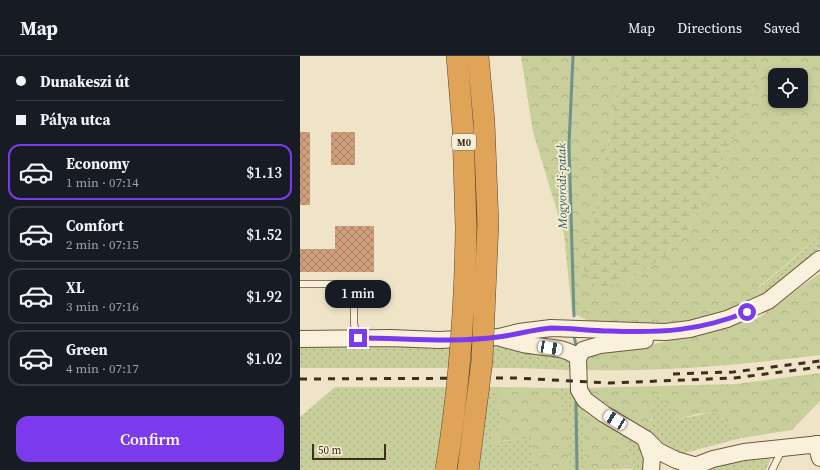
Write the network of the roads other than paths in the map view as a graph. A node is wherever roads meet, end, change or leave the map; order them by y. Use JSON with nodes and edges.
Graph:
{"nodes":[{"id":1,"x":457,"y":56,"type":"edge"},
{"id":2,"x":478,"y":56,"type":"edge"},
{"id":3,"x":820,"y":259,"type":"edge"},
{"id":4,"x":300,"y":284,"type":"edge"},
{"id":5,"x":665,"y":332,"type":"junction"},
{"id":6,"x":499,"y":337,"type":"junction"},
{"id":7,"x":300,"y":338,"type":"edge"},
{"id":8,"x":358,"y":338,"type":"junction"},
{"id":9,"x":578,"y":358,"type":"junction"},
{"id":10,"x":646,"y":439,"type":"junction"},
{"id":11,"x":784,"y":448,"type":"junction"},
{"id":12,"x":819,"y":449,"type":"edge"},
{"id":13,"x":658,"y":451,"type":"junction"},
{"id":14,"x":691,"y":468,"type":"edge"},
{"id":15,"x":446,"y":470,"type":"edge"},
{"id":16,"x":468,"y":470,"type":"edge"},
{"id":17,"x":651,"y":470,"type":"edge"},
{"id":18,"x":667,"y":470,"type":"edge"},
{"id":19,"x":772,"y":470,"type":"edge"}],
"edges":[{"from":1,"to":15,"type":"highway","number":"M0","bridge":true},
{"from":2,"to":16,"type":"highway","number":"M0","bridge":true},
{"from":3,"to":5,"type":"street"},
{"from":4,"to":8,"type":"lane"},
{"from":5,"to":6,"type":"street"},
{"from":5,"to":9,"type":"street"},
{"from":6,"to":8,"type":"street"},
{"from":6,"to":9,"type":"street"},
{"from":7,"to":8,"type":"street"},
{"from":9,"to":10,"type":"street"},
{"from":10,"to":13,"type":"street"},
{"from":10,"to":17,"type":"street"},
{"from":11,"to":12,"type":"street"},
{"from":11,"to":14,"type":"street"},
{"from":11,"to":19,"type":"lane"},
{"from":13,"to":14,"type":"street"},
{"from":13,"to":18,"type":"street"}]}
